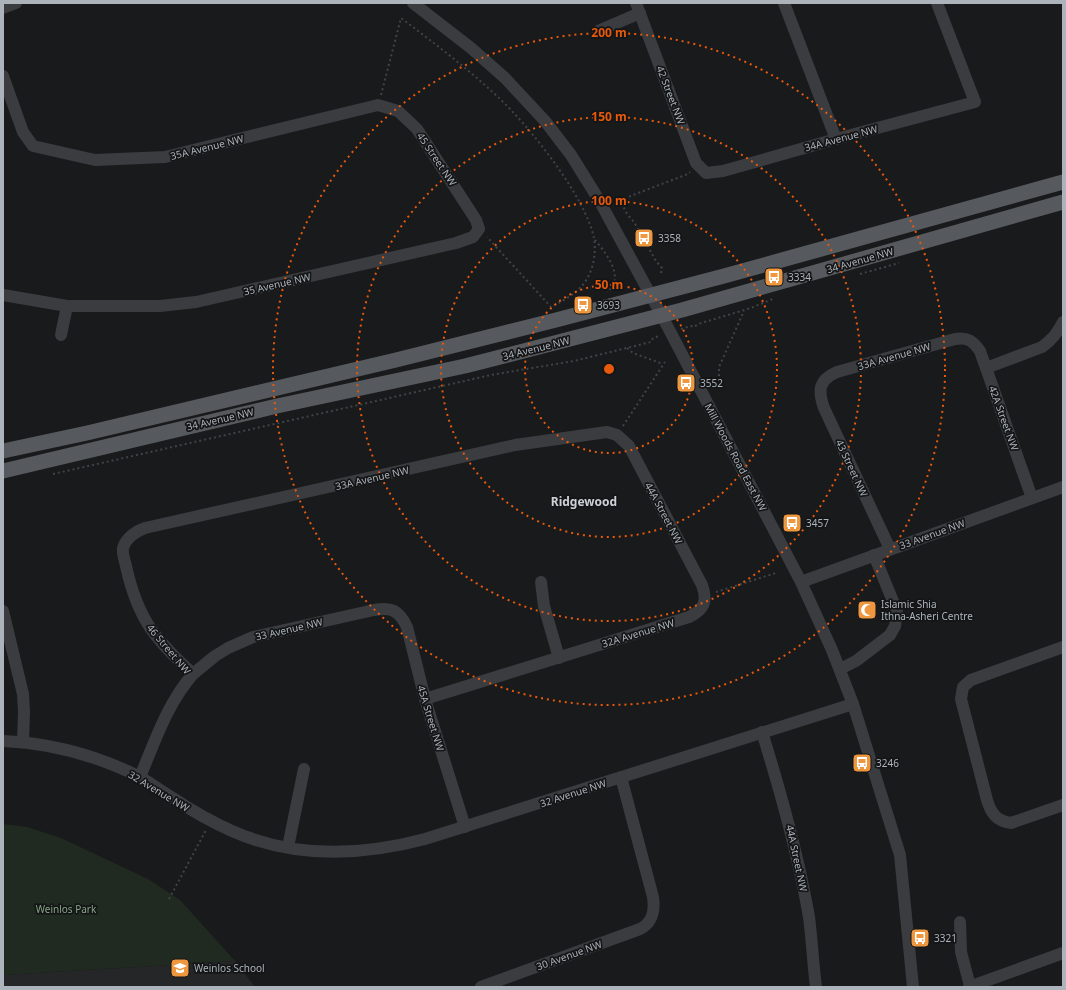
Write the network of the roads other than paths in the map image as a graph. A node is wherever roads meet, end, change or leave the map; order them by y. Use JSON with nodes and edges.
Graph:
{"nodes":[{"id":1,"x":16,"y":3,"type":"edge"},
{"id":2,"x":413,"y":3,"type":"edge"},
{"id":3,"x":784,"y":3,"type":"edge"},
{"id":4,"x":937,"y":3,"type":"edge"},
{"id":5,"x":3,"y":8,"type":"edge"},
{"id":6,"x":638,"y":8,"type":"edge"},
{"id":7,"x":598,"y":32,"type":"dead end"},
{"id":8,"x":3,"y":76,"type":"edge"},
{"id":9,"x":6,"y":94,"type":"edge"},
{"id":10,"x":378,"y":105,"type":"joint"},
{"id":11,"x":836,"y":139,"type":"junction"},
{"id":12,"x":706,"y":173,"type":"joint"},
{"id":13,"x":1063,"y":182,"type":"edge"},
{"id":14,"x":1063,"y":202,"type":"edge"},
{"id":15,"x":479,"y":229,"type":"joint"},
{"id":16,"x":3,"y":295,"type":"edge"},
{"id":17,"x":651,"y":296,"type":"junction"},
{"id":18,"x":67,"y":306,"type":"junction"},
{"id":19,"x":662,"y":316,"type":"junction"},
{"id":20,"x":1063,"y":322,"type":"edge"},
{"id":21,"x":61,"y":335,"type":"dead end"},
{"id":22,"x":971,"y":340,"type":"joint"},
{"id":23,"x":986,"y":368,"type":"junction"},
{"id":24,"x":821,"y":385,"type":"joint"},
{"id":25,"x":618,"y":435,"type":"joint"},
{"id":26,"x":3,"y":451,"type":"edge"},
{"id":27,"x":3,"y":471,"type":"edge"},
{"id":28,"x":1063,"y":487,"type":"edge"},
{"id":29,"x":1032,"y":498,"type":"junction"},
{"id":30,"x":129,"y":538,"type":"joint"},
{"id":31,"x":890,"y":549,"type":"junction"},
{"id":32,"x":874,"y":555,"type":"junction"},
{"id":33,"x":541,"y":582,"type":"dead end"},
{"id":34,"x":801,"y":582,"type":"junction"},
{"id":35,"x":705,"y":595,"type":"joint"},
{"id":36,"x":3,"y":611,"type":"edge"},
{"id":37,"x":395,"y":611,"type":"joint"},
{"id":38,"x":1063,"y":647,"type":"edge"},
{"id":39,"x":559,"y":658,"type":"junction"},
{"id":40,"x":840,"y":669,"type":"junction"},
{"id":41,"x":193,"y":674,"type":"junction"},
{"id":42,"x":425,"y":699,"type":"junction"},
{"id":43,"x":853,"y":704,"type":"junction"},
{"id":44,"x":762,"y":732,"type":"junction"},
{"id":45,"x":3,"y":741,"type":"edge"},
{"id":46,"x":23,"y":742,"type":"junction"},
{"id":47,"x":304,"y":769,"type":"dead end"},
{"id":48,"x":140,"y":777,"type":"junction"},
{"id":49,"x":621,"y":777,"type":"junction"},
{"id":50,"x":1063,"y":805,"type":"edge"},
{"id":51,"x":465,"y":827,"type":"junction"},
{"id":52,"x":288,"y":847,"type":"junction"},
{"id":53,"x":960,"y":922,"type":"dead end"},
{"id":54,"x":1063,"y":953,"type":"edge"},
{"id":55,"x":481,"y":987,"type":"edge"},
{"id":56,"x":816,"y":987,"type":"edge"},
{"id":57,"x":914,"y":987,"type":"edge"},
{"id":58,"x":970,"y":987,"type":"edge"}],
"edges":[{"from":1,"to":5,"type":"street"},
{"from":2,"to":17,"type":"street","name":"Mill Woods Road East NW"},
{"from":3,"to":11,"type":"street"},
{"from":4,"to":11,"type":"street","name":"34A Avenue NW"},
{"from":6,"to":7,"type":"street","name":"42 Street NW"},
{"from":6,"to":12,"type":"street","name":"42 Street NW"},
{"from":8,"to":9,"type":"street"},
{"from":9,"to":10,"type":"street","name":"35A Avenue NW"},
{"from":10,"to":15,"type":"street","name":"45 Street NW"},
{"from":11,"to":12,"type":"street","name":"34A Avenue NW"},
{"from":13,"to":17,"type":"main road","name":"34 Avenue NW"},
{"from":14,"to":19,"type":"main road","name":"34 Avenue NW"},
{"from":15,"to":18,"type":"street","name":"35 Avenue NW"},
{"from":16,"to":18,"type":"street","name":"35 Avenue NW"},
{"from":17,"to":19,"type":"street","name":"Mill Woods Road East NW"},
{"from":17,"to":26,"type":"main road","name":"34 Avenue NW"},
{"from":18,"to":21,"type":"street"},
{"from":19,"to":27,"type":"main road","name":"34 Avenue NW"},
{"from":19,"to":34,"type":"street","name":"Mill Woods Road East NW"},
{"from":20,"to":23,"type":"street"},
{"from":22,"to":23,"type":"street","name":"42A Street NW"},
{"from":22,"to":24,"type":"street","name":"33A Avenue NW"},
{"from":23,"to":29,"type":"street","name":"42A Street NW"},
{"from":24,"to":31,"type":"street","name":"43 Street NW"},
{"from":25,"to":30,"type":"street","name":"33A Avenue NW"},
{"from":25,"to":35,"type":"street","name":"44A Street NW"},
{"from":28,"to":29,"type":"street","name":"33 Avenue NW"},
{"from":29,"to":31,"type":"street","name":"33 Avenue NW"},
{"from":30,"to":41,"type":"street","name":"46 Street NW"},
{"from":31,"to":32,"type":"street","name":"33 Avenue NW"},
{"from":32,"to":34,"type":"street","name":"33 Avenue NW"},
{"from":32,"to":40,"type":"street"},
{"from":33,"to":39,"type":"street"},
{"from":34,"to":40,"type":"street","name":"Mill Woods Road East NW"},
{"from":35,"to":39,"type":"street","name":"32A Avenue NW"},
{"from":36,"to":46,"type":"street"},
{"from":37,"to":41,"type":"street","name":"33 Avenue NW"},
{"from":37,"to":42,"type":"street","name":"45A Street NW"},
{"from":38,"to":50,"type":"street"},
{"from":39,"to":42,"type":"street","name":"32A Avenue NW"},
{"from":40,"to":43,"type":"street","name":"Mill Woods Road East NW"},
{"from":41,"to":48,"type":"street","name":"46 Street NW"},
{"from":42,"to":51,"type":"street","name":"45A Street NW"},
{"from":43,"to":44,"type":"street","name":"32 Avenue NW"},
{"from":43,"to":57,"type":"street","name":"Mill Woods Road East NW"},
{"from":44,"to":49,"type":"street","name":"32 Avenue NW"},
{"from":44,"to":56,"type":"street","name":"44A Street NW"},
{"from":45,"to":46,"type":"street","name":"32 Avenue NW"},
{"from":46,"to":48,"type":"street","name":"32 Avenue NW"},
{"from":47,"to":52,"type":"street"},
{"from":48,"to":52,"type":"street","name":"32 Avenue NW"},
{"from":49,"to":51,"type":"street","name":"32 Avenue NW"},
{"from":49,"to":55,"type":"street","name":"30 Avenue NW"},
{"from":51,"to":52,"type":"street","name":"32 Avenue NW"},
{"from":53,"to":58,"type":"street"},
{"from":54,"to":58,"type":"street"}]}
